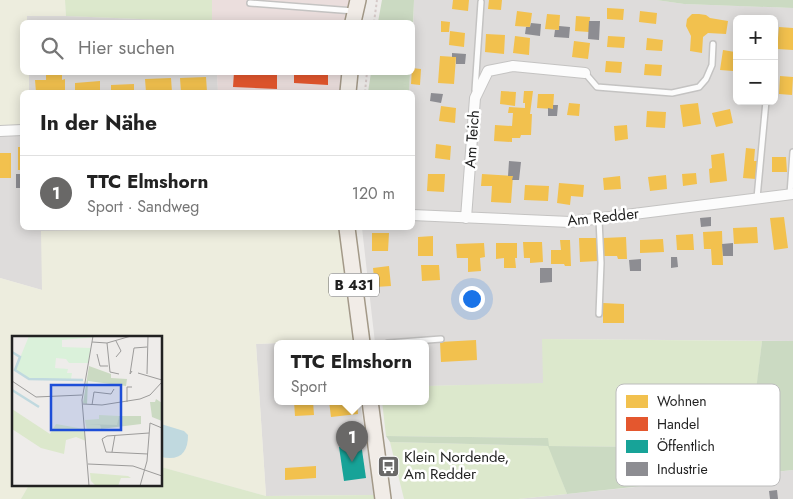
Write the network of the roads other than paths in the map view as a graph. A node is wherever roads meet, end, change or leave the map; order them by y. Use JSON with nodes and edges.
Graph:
{"nodes":[{"id":1,"x":480,"y":2,"type":"dead end"},
{"id":2,"x":250,"y":3,"type":"dead end"},
{"id":3,"x":356,"y":11,"type":"edge"},
{"id":4,"x":712,"y":44,"type":"dead end"},
{"id":5,"x":586,"y":73,"type":"joint"},
{"id":6,"x":350,"y":75,"type":"edge"},
{"id":7,"x":348,"y":90,"type":"edge"},
{"id":8,"x":475,"y":98,"type":"junction"},
{"id":9,"x":766,"y":105,"type":"edge"},
{"id":10,"x":20,"y":130,"type":"edge"},
{"id":11,"x":0,"y":131,"type":"edge"},
{"id":12,"x":793,"y":152,"type":"edge"},
{"id":13,"x":791,"y":194,"type":"edge"},
{"id":14,"x":757,"y":198,"type":"junction"},
{"id":15,"x":415,"y":215,"type":"edge"},
{"id":16,"x":466,"y":218,"type":"junction"},
{"id":17,"x":599,"y":218,"type":"junction"},
{"id":18,"x":347,"y":230,"type":"edge"},
{"id":19,"x":599,"y":314,"type":"dead end"},
{"id":20,"x":442,"y":339,"type":"dead end"},
{"id":21,"x":362,"y":340,"type":"edge"},
{"id":22,"x":428,"y":340,"type":"edge"},
{"id":23,"x":371,"y":405,"type":"edge"},
{"id":24,"x":383,"y":499,"type":"edge"}],
"edges":[{"from":1,"to":8,"type":"lane"},
{"from":2,"to":3,"type":"lane"},
{"from":4,"to":5,"type":"lane"},
{"from":5,"to":8,"type":"street","name":"Am Teich"},
{"from":6,"to":7,"type":"main road"},
{"from":8,"to":16,"type":"street","name":"Am Teich"},
{"from":9,"to":14,"type":"lane"},
{"from":10,"to":11,"type":"street"},
{"from":12,"to":13,"type":"lane"},
{"from":13,"to":14,"type":"street","name":"Am Redder"},
{"from":14,"to":17,"type":"street","name":"Am Redder"},
{"from":15,"to":16,"type":"street","name":"Am Redder"},
{"from":16,"to":17,"type":"street","name":"Am Redder"},
{"from":17,"to":19,"type":"lane"},
{"from":18,"to":21,"type":"main road","number":"B 431"},
{"from":20,"to":22,"type":"lane"},
{"from":23,"to":24,"type":"main road"}]}
